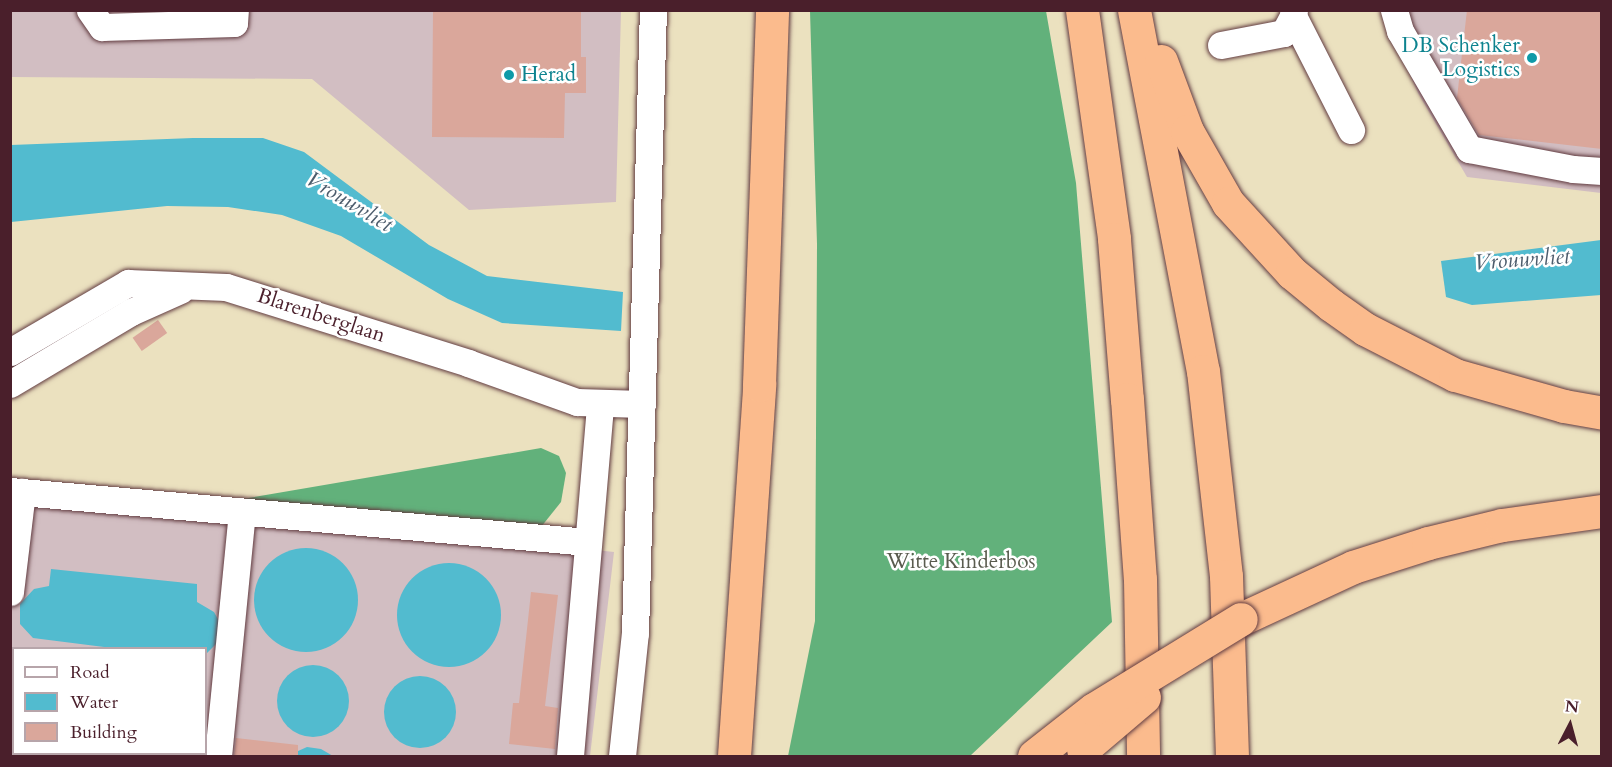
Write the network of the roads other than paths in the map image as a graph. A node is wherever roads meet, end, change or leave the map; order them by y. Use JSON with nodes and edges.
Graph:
{"nodes":[{"id":1,"x":90,"y":10,"type":"edge"},
{"id":2,"x":235,"y":10,"type":"edge"},
{"id":3,"x":654,"y":10,"type":"edge"},
{"id":4,"x":772,"y":10,"type":"edge"},
{"id":5,"x":1082,"y":10,"type":"edge"},
{"id":6,"x":1134,"y":10,"type":"edge"},
{"id":7,"x":1147,"y":10,"type":"edge"},
{"id":8,"x":1394,"y":10,"type":"edge"},
{"id":9,"x":1294,"y":13,"type":"edge"},
{"id":10,"x":1221,"y":45,"type":"dead end"},
{"id":11,"x":1351,"y":130,"type":"dead end"},
{"id":12,"x":1602,"y":171,"type":"edge"},
{"id":13,"x":183,"y":288,"type":"junction"},
{"id":14,"x":10,"y":352,"type":"edge"},
{"id":15,"x":10,"y":384,"type":"edge"},
{"id":16,"x":600,"y":404,"type":"junction"},
{"id":17,"x":642,"y":404,"type":"junction"},
{"id":18,"x":1602,"y":413,"type":"edge"},
{"id":19,"x":16,"y":492,"type":"edge"},
{"id":20,"x":1602,"y":511,"type":"edge"},
{"id":21,"x":242,"y":513,"type":"junction"},
{"id":22,"x":588,"y":542,"type":"junction"},
{"id":23,"x":10,"y":592,"type":"edge"},
{"id":24,"x":1241,"y":619,"type":"junction"},
{"id":25,"x":215,"y":668,"type":"edge"},
{"id":26,"x":218,"y":756,"type":"edge"},
{"id":27,"x":570,"y":756,"type":"edge"},
{"id":28,"x":622,"y":756,"type":"edge"},
{"id":29,"x":734,"y":756,"type":"edge"},
{"id":30,"x":1034,"y":756,"type":"edge"},
{"id":31,"x":1075,"y":756,"type":"edge"},
{"id":32,"x":1143,"y":756,"type":"edge"},
{"id":33,"x":1233,"y":756,"type":"edge"}],
"edges":[{"from":1,"to":2,"type":"street"},
{"from":3,"to":17,"type":"street"},
{"from":4,"to":29,"type":"highway"},
{"from":5,"to":32,"type":"highway"},
{"from":6,"to":33,"type":"highway"},
{"from":7,"to":18,"type":"highway"},
{"from":8,"to":12,"type":"street"},
{"from":9,"to":10,"type":"street"},
{"from":9,"to":11,"type":"street"},
{"from":13,"to":14,"type":"street","name":"Blarenberglaan"},
{"from":13,"to":15,"type":"street"},
{"from":13,"to":16,"type":"street","name":"Blarenberglaan"},
{"from":16,"to":17,"type":"street","name":"Blarenberglaan"},
{"from":16,"to":22,"type":"street"},
{"from":17,"to":28,"type":"street"},
{"from":19,"to":21,"type":"street"},
{"from":19,"to":23,"type":"street"},
{"from":20,"to":24,"type":"highway"},
{"from":21,"to":22,"type":"street"},
{"from":21,"to":25,"type":"street"},
{"from":22,"to":27,"type":"street"},
{"from":24,"to":30,"type":"highway","bridge":true},
{"from":24,"to":31,"type":"highway","bridge":true},
{"from":25,"to":26,"type":"street"}]}
